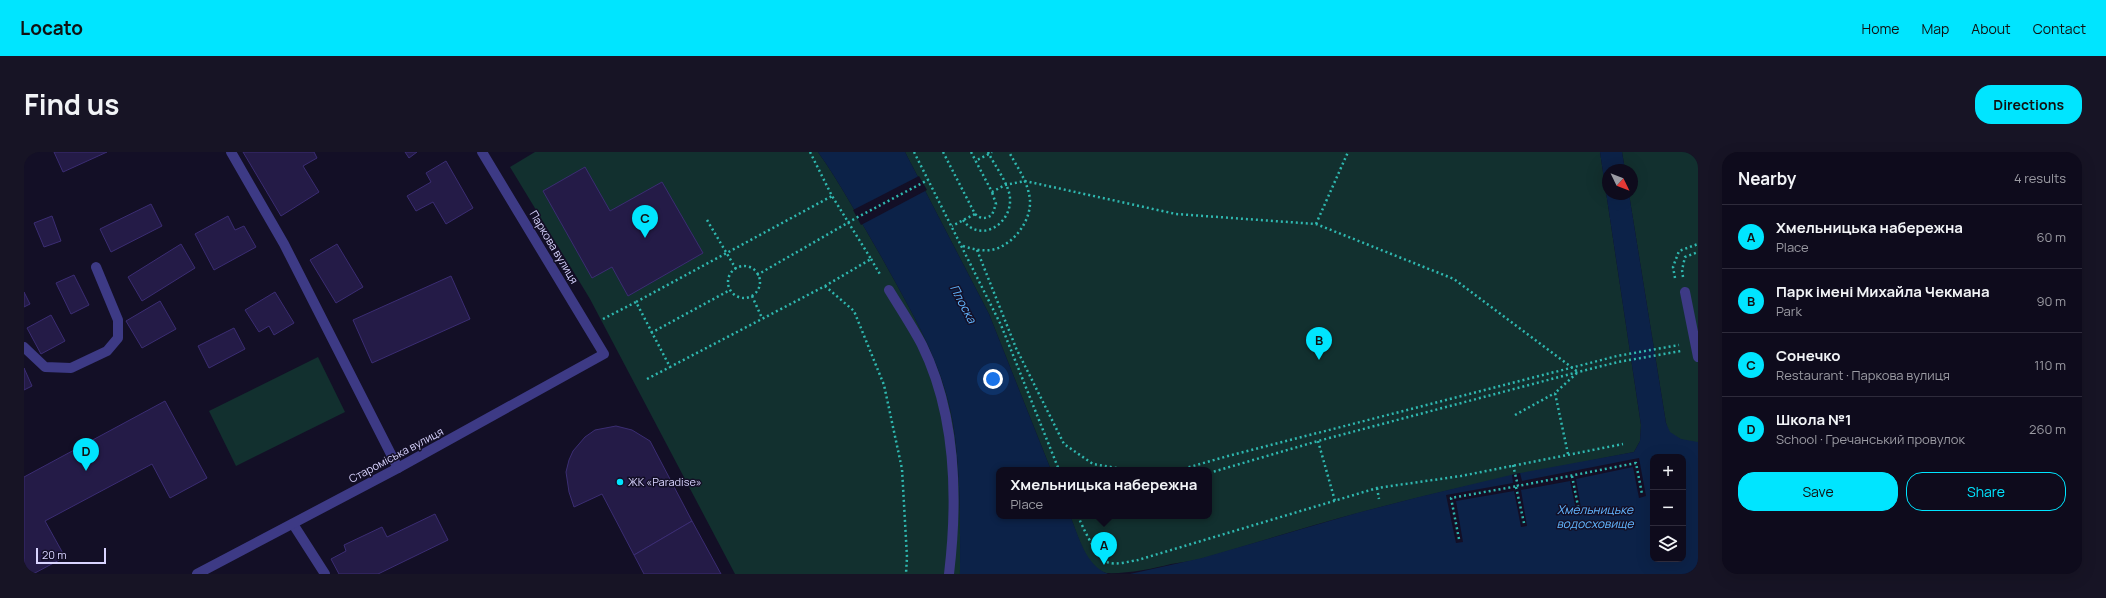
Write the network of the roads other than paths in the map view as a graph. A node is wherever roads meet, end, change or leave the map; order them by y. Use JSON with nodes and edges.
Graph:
{"nodes":[{"id":1,"x":231,"y":152,"type":"edge"},
{"id":2,"x":482,"y":152,"type":"edge"},
{"id":3,"x":96,"y":267,"type":"dead end"},
{"id":4,"x":889,"y":290,"type":"dead end"},
{"id":5,"x":1685,"y":292,"type":"road end"},
{"id":6,"x":24,"y":347,"type":"edge"},
{"id":7,"x":604,"y":354,"type":"joint"},
{"id":8,"x":1698,"y":357,"type":"edge"},
{"id":9,"x":398,"y":468,"type":"junction"},
{"id":10,"x":293,"y":524,"type":"junction"},
{"id":11,"x":197,"y":574,"type":"edge"},
{"id":12,"x":324,"y":574,"type":"edge"},
{"id":13,"x":949,"y":574,"type":"edge"}],
"edges":[{"from":1,"to":9,"type":"street"},
{"from":2,"to":7,"type":"street","name":"Паркова вулиця"},
{"from":3,"to":6,"type":"street"},
{"from":4,"to":13,"type":"street"},
{"from":5,"to":8,"type":"street"},
{"from":7,"to":9,"type":"street","name":"Староміська вулиця"},
{"from":9,"to":10,"type":"street","name":"Староміська вулиця"},
{"from":10,"to":11,"type":"street","name":"Староміська вулиця"},
{"from":10,"to":12,"type":"street"}]}
